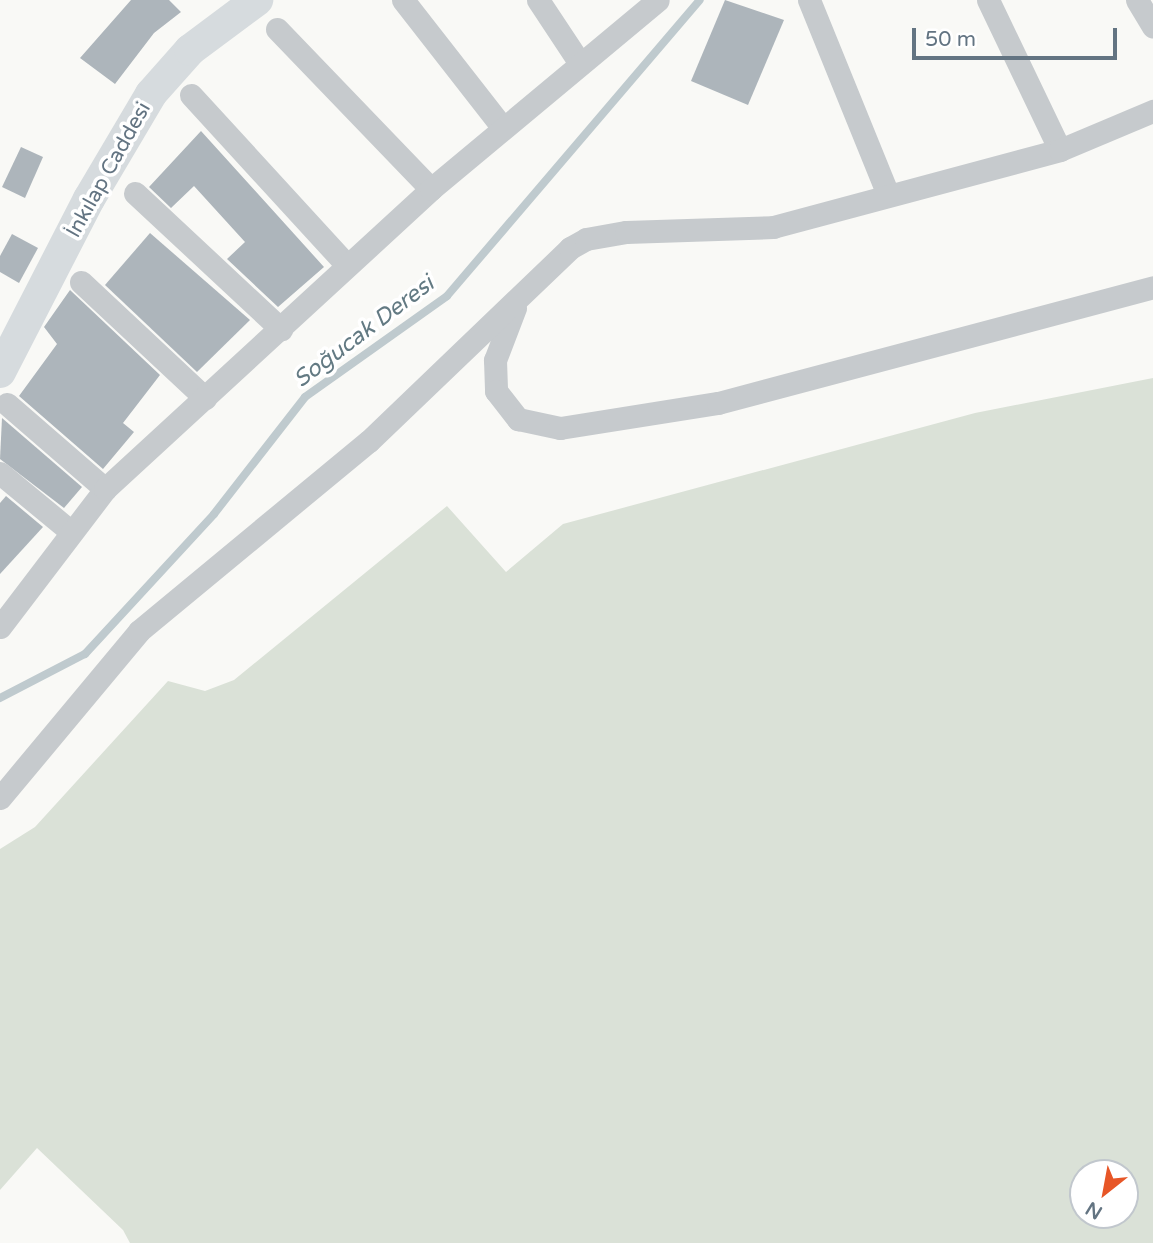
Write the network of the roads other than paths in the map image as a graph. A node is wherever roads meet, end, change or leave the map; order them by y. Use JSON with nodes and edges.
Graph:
{"nodes":[{"id":1,"x":257,"y":0,"type":"edge"},
{"id":2,"x":402,"y":0,"type":"edge"},
{"id":3,"x":538,"y":0,"type":"edge"},
{"id":4,"x":658,"y":0,"type":"edge"},
{"id":5,"x":809,"y":0,"type":"edge"},
{"id":6,"x":988,"y":0,"type":"edge"},
{"id":7,"x":1137,"y":0,"type":"edge"},
{"id":8,"x":1153,"y":27,"type":"edge"},
{"id":9,"x":276,"y":29,"type":"dead end"},
{"id":10,"x":579,"y":62,"type":"junction"},
{"id":11,"x":191,"y":95,"type":"dead end"},
{"id":12,"x":1153,"y":111,"type":"edge"},
{"id":13,"x":503,"y":128,"type":"junction"},
{"id":14,"x":1060,"y":150,"type":"junction"},
{"id":15,"x":432,"y":189,"type":"junction"},
{"id":16,"x":135,"y":193,"type":"dead end"},
{"id":17,"x":888,"y":195,"type":"junction"},
{"id":18,"x":347,"y":265,"type":"junction"},
{"id":19,"x":81,"y":282,"type":"dead end"},
{"id":20,"x":1153,"y":287,"type":"edge"},
{"id":21,"x":517,"y":302,"type":"junction"},
{"id":22,"x":281,"y":329,"type":"junction"},
{"id":23,"x":0,"y":372,"type":"edge"},
{"id":24,"x":205,"y":398,"type":"junction"},
{"id":25,"x":7,"y":404,"type":"dead end"},
{"id":26,"x":0,"y":473,"type":"edge"},
{"id":27,"x":105,"y":489,"type":"junction"},
{"id":28,"x":70,"y":531,"type":"junction"},
{"id":29,"x":0,"y":627,"type":"edge"},
{"id":30,"x":0,"y":798,"type":"edge"}],
"edges":[{"from":1,"to":23,"type":"street","name":"İnkılap Caddesi"},
{"from":2,"to":13,"type":"street"},
{"from":3,"to":10,"type":"street"},
{"from":4,"to":10,"type":"street"},
{"from":5,"to":17,"type":"street"},
{"from":6,"to":14,"type":"street"},
{"from":7,"to":8,"type":"street"},
{"from":9,"to":15,"type":"street"},
{"from":10,"to":13,"type":"street"},
{"from":11,"to":18,"type":"street"},
{"from":12,"to":14,"type":"street"},
{"from":13,"to":15,"type":"street"},
{"from":14,"to":17,"type":"street"},
{"from":15,"to":18,"type":"street"},
{"from":16,"to":22,"type":"street"},
{"from":17,"to":21,"type":"street"},
{"from":18,"to":22,"type":"street"},
{"from":19,"to":24,"type":"street"},
{"from":20,"to":21,"type":"street"},
{"from":21,"to":30,"type":"street"},
{"from":22,"to":24,"type":"street"},
{"from":24,"to":27,"type":"street"},
{"from":25,"to":27,"type":"street"},
{"from":26,"to":28,"type":"street"},
{"from":27,"to":28,"type":"street"},
{"from":28,"to":29,"type":"street"}]}
